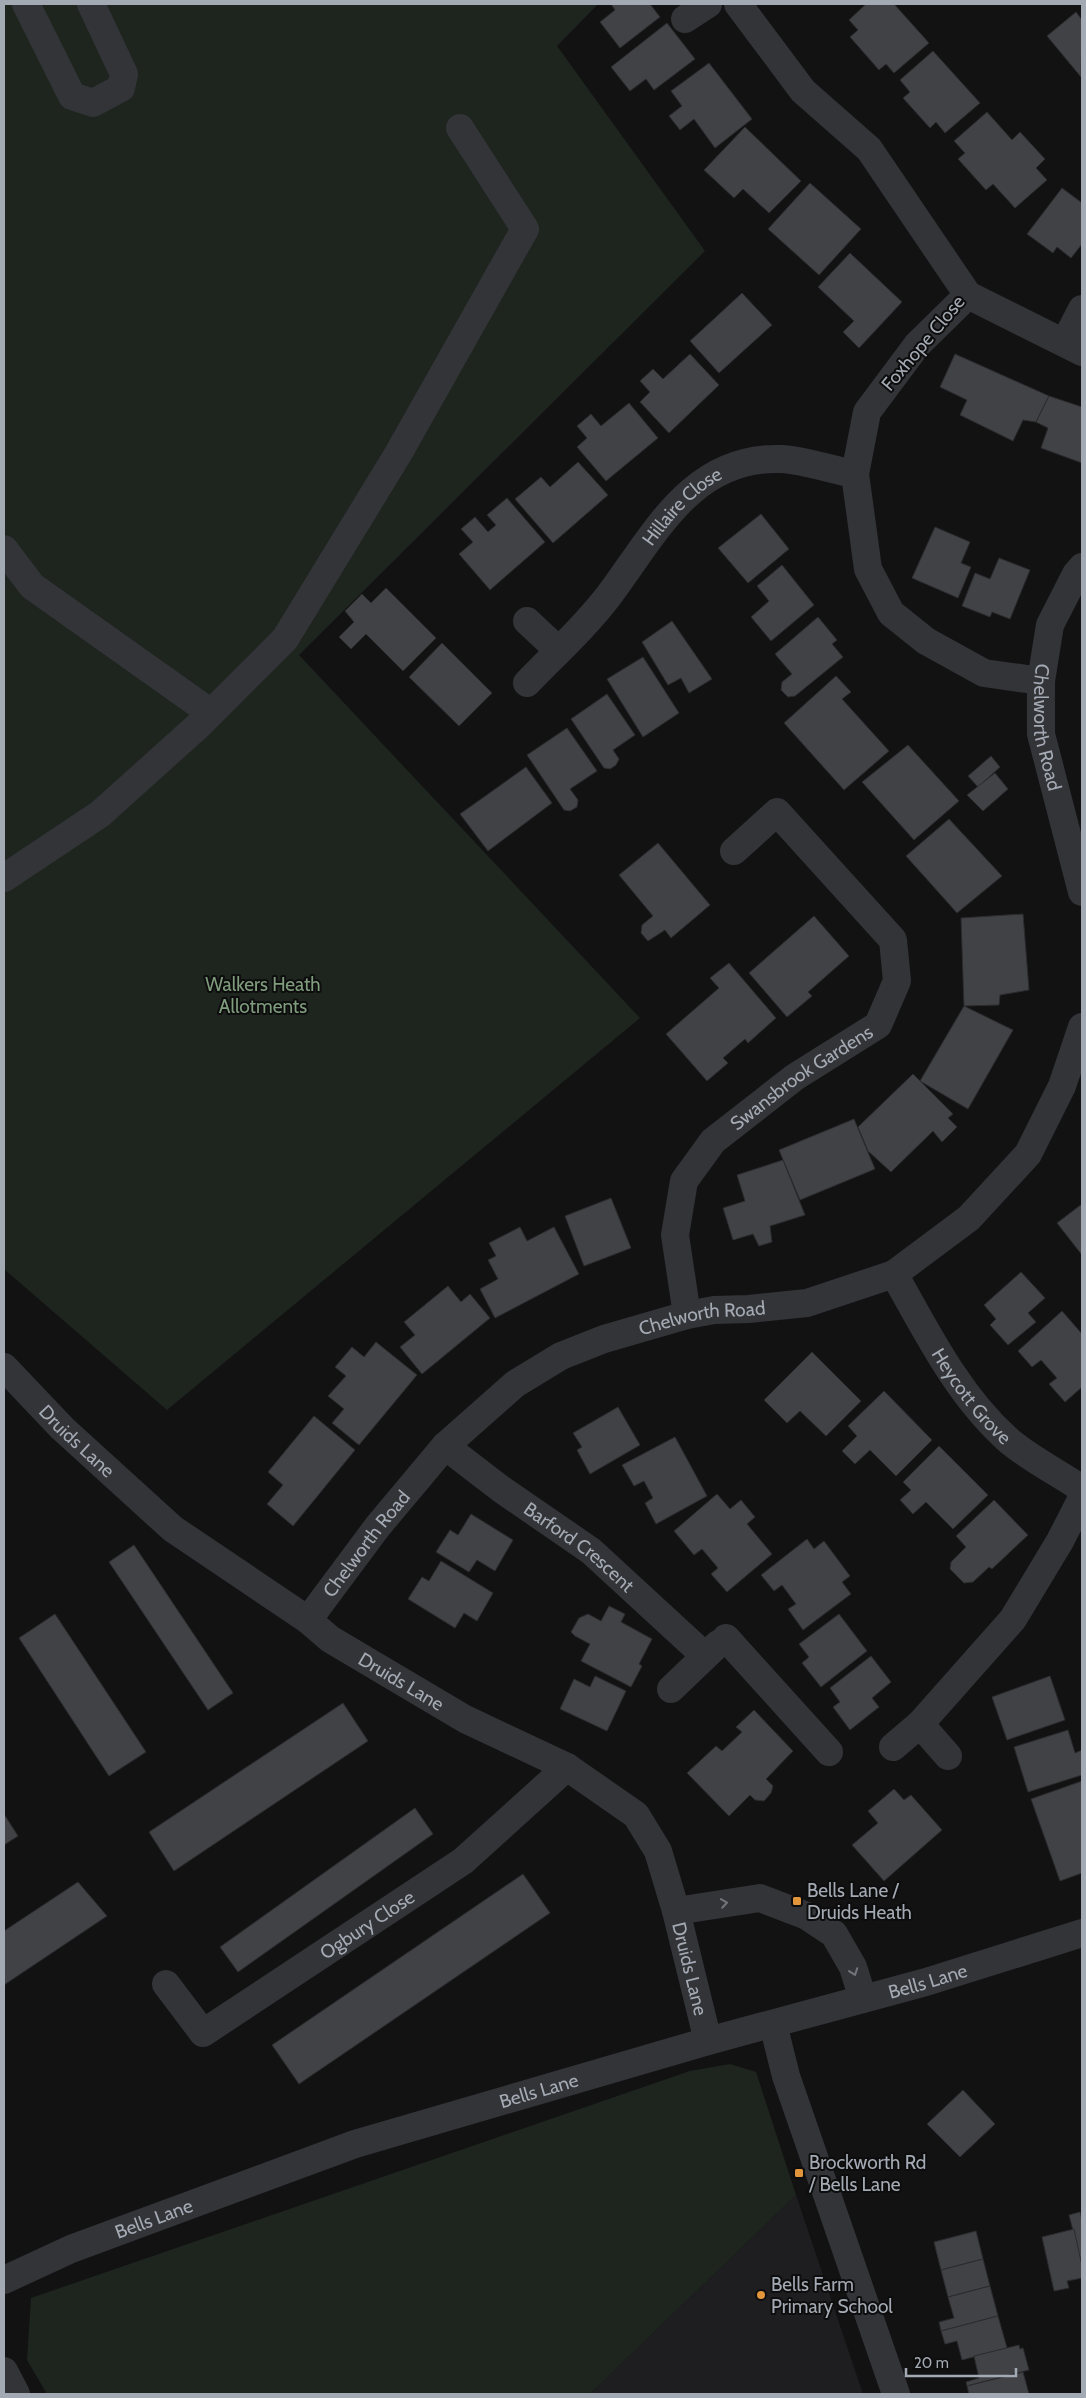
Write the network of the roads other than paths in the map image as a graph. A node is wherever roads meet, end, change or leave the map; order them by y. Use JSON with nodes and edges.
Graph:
{"nodes":[{"id":1,"x":26,"y":4,"type":"edge"},
{"id":2,"x":91,"y":4,"type":"edge"},
{"id":3,"x":708,"y":4,"type":"edge"},
{"id":4,"x":738,"y":4,"type":"edge"},
{"id":5,"x":685,"y":19,"type":"dead end"},
{"id":6,"x":460,"y":128,"type":"dead end"},
{"id":7,"x":968,"y":295,"type":"junction"},
{"id":8,"x":1082,"y":309,"type":"edge"},
{"id":9,"x":1074,"y":347,"type":"edge"},
{"id":10,"x":855,"y":474,"type":"junction"},
{"id":11,"x":4,"y":549,"type":"edge"},
{"id":12,"x":1082,"y":566,"type":"edge"},
{"id":13,"x":527,"y":621,"type":"dead end"},
{"id":14,"x":558,"y":650,"type":"junction"},
{"id":15,"x":1041,"y":681,"type":"junction"},
{"id":16,"x":527,"y":683,"type":"dead end"},
{"id":17,"x":211,"y":713,"type":"junction"},
{"id":18,"x":734,"y":850,"type":"dead end"},
{"id":19,"x":4,"y":878,"type":"edge"},
{"id":20,"x":1082,"y":892,"type":"edge"},
{"id":21,"x":1082,"y":1026,"type":"edge"},
{"id":22,"x":894,"y":1274,"type":"junction"},
{"id":23,"x":687,"y":1315,"type":"junction"},
{"id":24,"x":4,"y":1367,"type":"edge"},
{"id":25,"x":445,"y":1446,"type":"junction"},
{"id":26,"x":1082,"y":1488,"type":"edge"},
{"id":27,"x":1082,"y":1498,"type":"edge"},
{"id":28,"x":308,"y":1620,"type":"junction"},
{"id":29,"x":704,"y":1656,"type":"junction"},
{"id":30,"x":671,"y":1689,"type":"dead end"},
{"id":31,"x":920,"y":1724,"type":"junction"},
{"id":32,"x":893,"y":1746,"type":"dead end"},
{"id":33,"x":829,"y":1752,"type":"dead end"},
{"id":34,"x":948,"y":1756,"type":"dead end"},
{"id":35,"x":567,"y":1767,"type":"junction"},
{"id":36,"x":676,"y":1911,"type":"junction"},
{"id":37,"x":1082,"y":1933,"type":"edge"},
{"id":38,"x":166,"y":1984,"type":"dead end"},
{"id":39,"x":863,"y":1998,"type":"junction"},
{"id":40,"x":773,"y":2024,"type":"junction"},
{"id":41,"x":708,"y":2041,"type":"junction"},
{"id":42,"x":4,"y":2280,"type":"edge"},
{"id":43,"x":4,"y":2371,"type":"edge"},
{"id":44,"x":16,"y":2394,"type":"edge"},
{"id":45,"x":896,"y":2394,"type":"edge"}],
"edges":[{"from":1,"to":2,"type":"street"},
{"from":3,"to":5,"type":"street"},
{"from":4,"to":7,"type":"street","name":"Foxhope Close"},
{"from":6,"to":17,"type":"street"},
{"from":7,"to":9,"type":"street"},
{"from":7,"to":10,"type":"street","name":"Foxhope Close"},
{"from":8,"to":9,"type":"street"},
{"from":10,"to":14,"type":"street","name":"Hillaire Close"},
{"from":10,"to":15,"type":"street","name":"Foxhope Close"},
{"from":11,"to":17,"type":"street"},
{"from":12,"to":15,"type":"street","name":"Chelworth Road"},
{"from":13,"to":14,"type":"street"},
{"from":14,"to":16,"type":"street","name":"Hillaire Close"},
{"from":15,"to":20,"type":"street","name":"Chelworth Road"},
{"from":17,"to":19,"type":"street"},
{"from":18,"to":23,"type":"street","name":"Swansbrook Gardens"},
{"from":21,"to":22,"type":"street","name":"Chelworth Road"},
{"from":22,"to":23,"type":"street","name":"Chelworth Road"},
{"from":22,"to":26,"type":"street","name":"Heycott Grove"},
{"from":23,"to":25,"type":"street","name":"Chelworth Road"},
{"from":24,"to":28,"type":"street","name":"Druids Lane"},
{"from":25,"to":28,"type":"street","name":"Chelworth Road"},
{"from":25,"to":29,"type":"street","name":"Barford Crescent"},
{"from":27,"to":31,"type":"street"},
{"from":28,"to":35,"type":"street","name":"Druids Lane"},
{"from":29,"to":30,"type":"street"},
{"from":29,"to":33,"type":"street"},
{"from":31,"to":32,"type":"street"},
{"from":31,"to":34,"type":"street"},
{"from":35,"to":36,"type":"street","name":"Druids Lane"},
{"from":35,"to":38,"type":"street","name":"Ogbury Close"},
{"from":36,"to":39,"type":"street","one_way":true},
{"from":36,"to":41,"type":"street","name":"Druids Lane"},
{"from":37,"to":39,"type":"street","name":"Bells Lane"},
{"from":39,"to":40,"type":"street","name":"Bells Lane"},
{"from":40,"to":41,"type":"street","name":"Bells Lane"},
{"from":40,"to":45,"type":"street"},
{"from":41,"to":42,"type":"street","name":"Bells Lane"},
{"from":43,"to":44,"type":"street"}]}
